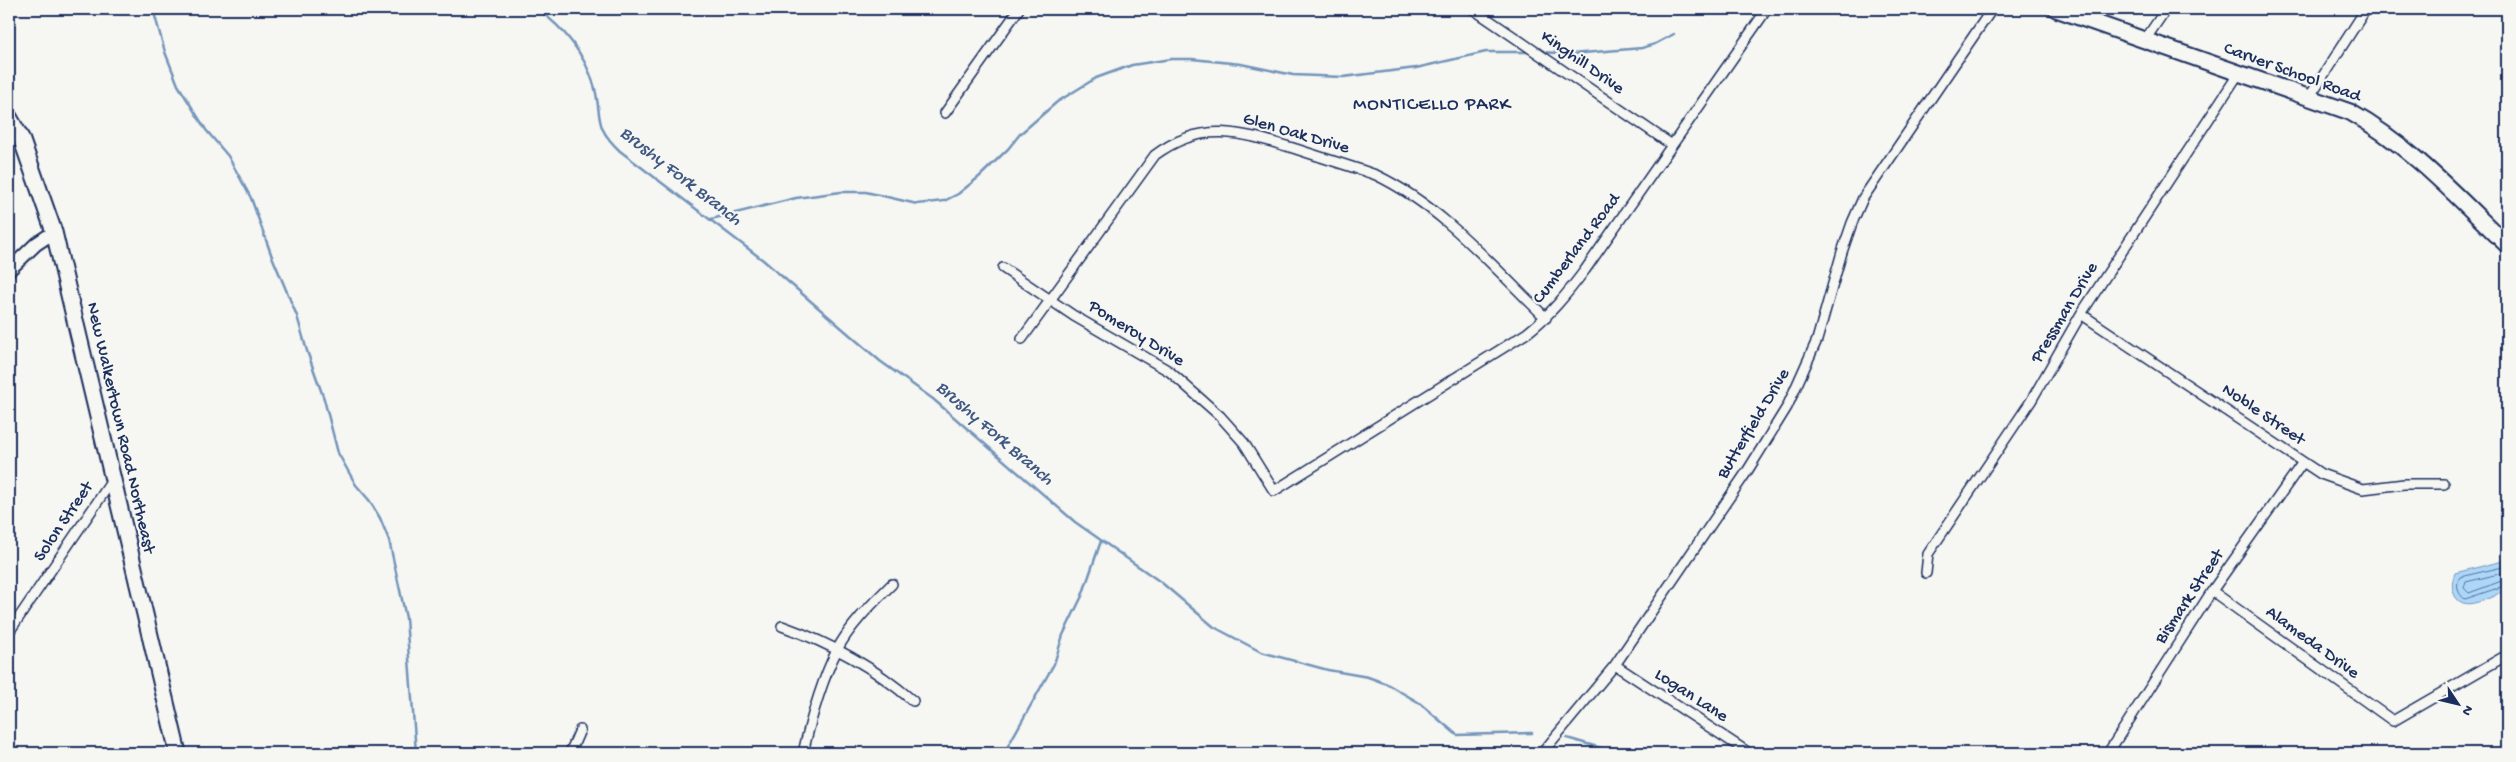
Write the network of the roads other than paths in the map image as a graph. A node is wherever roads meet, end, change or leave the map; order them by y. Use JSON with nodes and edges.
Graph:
{"nodes":[{"id":1,"x":1019,"y":9,"type":"edge"},
{"id":2,"x":1473,"y":9,"type":"edge"},
{"id":3,"x":1767,"y":9,"type":"edge"},
{"id":4,"x":1992,"y":9,"type":"edge"},
{"id":5,"x":2056,"y":9,"type":"edge"},
{"id":6,"x":2166,"y":9,"type":"edge"},
{"id":7,"x":2366,"y":9,"type":"edge"},
{"id":8,"x":2145,"y":40,"type":"junction"},
{"id":9,"x":2239,"y":73,"type":"junction"},
{"id":10,"x":2310,"y":96,"type":"junction"},
{"id":11,"x":945,"y":113,"type":"dead end"},
{"id":12,"x":9,"y":117,"type":"edge"},
{"id":13,"x":1672,"y":145,"type":"junction"},
{"id":14,"x":54,"y":232,"type":"junction"},
{"id":15,"x":2507,"y":245,"type":"edge"},
{"id":16,"x":1003,"y":268,"type":"dead end"},
{"id":17,"x":9,"y":270,"type":"edge"},
{"id":18,"x":1049,"y":300,"type":"junction"},
{"id":19,"x":2081,"y":314,"type":"junction"},
{"id":20,"x":1546,"y":318,"type":"junction"},
{"id":21,"x":1022,"y":339,"type":"dead end"},
{"id":22,"x":2303,"y":462,"type":"junction"},
{"id":23,"x":113,"y":479,"type":"junction"},
{"id":24,"x":2444,"y":484,"type":"dead end"},
{"id":25,"x":1274,"y":491,"type":"joint"},
{"id":26,"x":1926,"y":572,"type":"dead end"},
{"id":27,"x":892,"y":584,"type":"dead end"},
{"id":28,"x":2212,"y":591,"type":"junction"},
{"id":29,"x":782,"y":626,"type":"dead end"},
{"id":30,"x":9,"y":632,"type":"edge"},
{"id":31,"x":838,"y":649,"type":"junction"},
{"id":32,"x":2507,"y":655,"type":"edge"},
{"id":33,"x":1615,"y":665,"type":"junction"},
{"id":34,"x":913,"y":701,"type":"dead end"},
{"id":35,"x":580,"y":730,"type":"dead end"},
{"id":36,"x":178,"y":753,"type":"edge"},
{"id":37,"x":570,"y":753,"type":"edge"},
{"id":38,"x":803,"y":753,"type":"edge"},
{"id":39,"x":1542,"y":753,"type":"edge"},
{"id":40,"x":1749,"y":753,"type":"edge"},
{"id":41,"x":2108,"y":753,"type":"edge"}],
"edges":[{"from":1,"to":11,"type":"street"},
{"from":2,"to":13,"type":"street","name":"Kinghill Drive"},
{"from":3,"to":13,"type":"street","name":"Cumberland Road"},
{"from":4,"to":33,"type":"street","name":"Butterfield Drive"},
{"from":5,"to":8,"type":"main road","name":"Carver School Road"},
{"from":6,"to":8,"type":"street"},
{"from":7,"to":10,"type":"street"},
{"from":8,"to":9,"type":"main road","name":"Carver School Road"},
{"from":9,"to":10,"type":"main road","name":"Carver School Road"},
{"from":9,"to":19,"type":"street","name":"Pressman Drive"},
{"from":10,"to":15,"type":"main road","name":"Carver School Road"},
{"from":12,"to":14,"type":"main road","name":"New Walkertown Road Northeast"},
{"from":13,"to":20,"type":"street","name":"Cumberland Road"},
{"from":14,"to":17,"type":"street"},
{"from":14,"to":23,"type":"main road","name":"New Walkertown Road Northeast"},
{"from":16,"to":18,"type":"street","name":"Pomeroy Drive"},
{"from":18,"to":20,"type":"street","name":"Glen Oak Drive"},
{"from":18,"to":21,"type":"street","name":"Glen Oak Drive"},
{"from":18,"to":25,"type":"street","name":"Pomeroy Drive"},
{"from":19,"to":22,"type":"street","name":"Noble Street"},
{"from":19,"to":26,"type":"street","name":"Pressman Drive"},
{"from":20,"to":25,"type":"street","name":"Cumberland Road"},
{"from":22,"to":24,"type":"street","name":"Noble Street"},
{"from":22,"to":28,"type":"street","name":"Bismark Street"},
{"from":23,"to":30,"type":"street","name":"Solon Street"},
{"from":23,"to":36,"type":"main road","name":"New Walkertown Road Northeast"},
{"from":27,"to":31,"type":"street"},
{"from":28,"to":32,"type":"street","name":"Alameda Drive"},
{"from":28,"to":41,"type":"street","name":"Bismark Street"},
{"from":29,"to":31,"type":"street"},
{"from":31,"to":34,"type":"street"},
{"from":31,"to":38,"type":"street"},
{"from":33,"to":39,"type":"street","name":"Butterfield Drive"},
{"from":33,"to":40,"type":"street","name":"Logan Lane"},
{"from":35,"to":37,"type":"street"}]}
